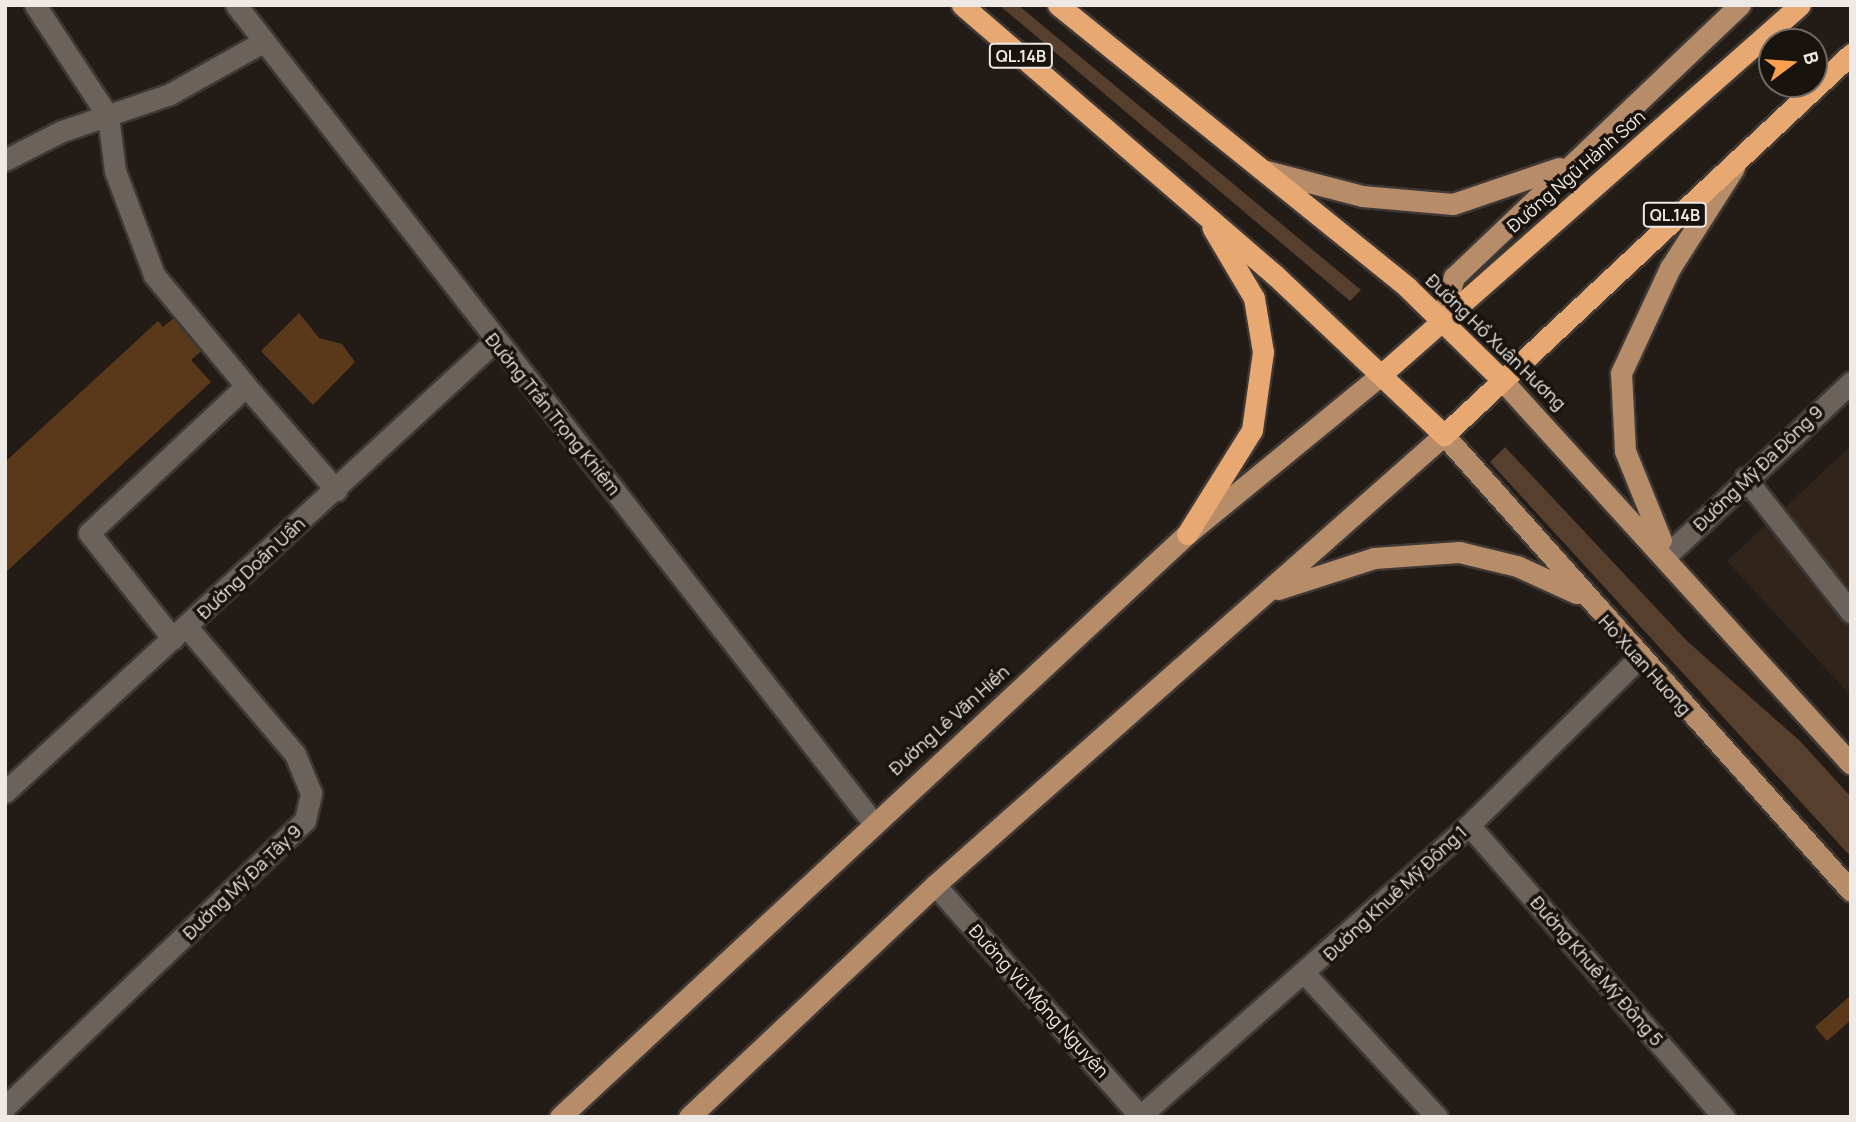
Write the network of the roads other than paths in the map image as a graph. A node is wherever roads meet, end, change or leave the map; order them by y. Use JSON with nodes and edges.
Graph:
{"nodes":[{"id":1,"x":35,"y":5,"type":"edge"},
{"id":2,"x":962,"y":5,"type":"edge"},
{"id":3,"x":1058,"y":5,"type":"edge"},
{"id":4,"x":1740,"y":5,"type":"edge"},
{"id":5,"x":1800,"y":5,"type":"edge"},
{"id":6,"x":238,"y":6,"type":"edge"},
{"id":7,"x":261,"y":43,"type":"junction"},
{"id":8,"x":1851,"y":54,"type":"edge"},
{"id":9,"x":108,"y":116,"type":"junction"},
{"id":10,"x":1748,"y":147,"type":"junction"},
{"id":11,"x":5,"y":160,"type":"edge"},
{"id":12,"x":1565,"y":166,"type":"junction"},
{"id":13,"x":1266,"y":171,"type":"junction"},
{"id":14,"x":1202,"y":210,"type":"junction"},
{"id":15,"x":1442,"y":317,"type":"junction"},
{"id":16,"x":495,"y":341,"type":"junction"},
{"id":17,"x":1383,"y":373,"type":"junction"},
{"id":18,"x":1501,"y":379,"type":"junction"},
{"id":19,"x":1851,"y":382,"type":"edge"},
{"id":20,"x":246,"y":386,"type":"junction"},
{"id":21,"x":1444,"y":435,"type":"junction"},
{"id":22,"x":1745,"y":478,"type":"junction"},
{"id":23,"x":336,"y":490,"type":"junction"},
{"id":24,"x":1187,"y":534,"type":"junction"},
{"id":25,"x":1667,"y":555,"type":"junction"},
{"id":26,"x":1269,"y":592,"type":"junction"},
{"id":27,"x":1584,"y":597,"type":"junction"},
{"id":28,"x":1851,"y":612,"type":"edge"},
{"id":29,"x":180,"y":633,"type":"junction"},
{"id":30,"x":1639,"y":658,"type":"junction"},
{"id":31,"x":1851,"y":764,"type":"edge"},
{"id":32,"x":5,"y":792,"type":"edge"},
{"id":33,"x":872,"y":821,"type":"junction"},
{"id":34,"x":1469,"y":825,"type":"junction"},
{"id":35,"x":935,"y":885,"type":"junction"},
{"id":36,"x":1851,"y":891,"type":"edge"},
{"id":37,"x":1306,"y":975,"type":"junction"},
{"id":38,"x":5,"y":1107,"type":"edge"},
{"id":39,"x":1140,"y":1116,"type":"edge"},
{"id":40,"x":559,"y":1117,"type":"edge"},
{"id":41,"x":689,"y":1117,"type":"edge"},
{"id":42,"x":1437,"y":1117,"type":"edge"},
{"id":43,"x":1724,"y":1117,"type":"edge"}],
"edges":[{"from":1,"to":9,"type":"street"},
{"from":2,"to":14,"type":"highway","number":"QL.14B"},
{"from":3,"to":13,"type":"highway","name":"Đường Hồ Xuân Hương"},
{"from":4,"to":12,"type":"main road"},
{"from":5,"to":15,"type":"highway","name":"Đường Ngũ Hành Sơn"},
{"from":6,"to":7,"type":"street","name":"Đường Trần Trọng Khiêm"},
{"from":7,"to":9,"type":"street"},
{"from":7,"to":16,"type":"street","name":"Đường Trần Trọng Khiêm"},
{"from":8,"to":10,"type":"highway","number":"QL.14B"},
{"from":9,"to":11,"type":"street"},
{"from":9,"to":20,"type":"street"},
{"from":10,"to":18,"type":"highway","number":"QL.14B"},
{"from":10,"to":25,"type":"main road"},
{"from":12,"to":13,"type":"main road"},
{"from":12,"to":15,"type":"main road"},
{"from":13,"to":15,"type":"highway","name":"Đường Hồ Xuân Hương"},
{"from":14,"to":17,"type":"highway","number":"QL.14B"},
{"from":14,"to":24,"type":"highway"},
{"from":15,"to":17,"type":"highway","name":"Đường Ngũ Hành Sơn"},
{"from":15,"to":18,"type":"highway","name":"Đường Hồ Xuân Hương"},
{"from":16,"to":23,"type":"street","name":"Đường Doãn Uẩn"},
{"from":16,"to":33,"type":"street","name":"Đường Trần Trọng Khiêm"},
{"from":17,"to":21,"type":"highway"},
{"from":17,"to":24,"type":"main road","name":"Đường Lê Văn Hiến"},
{"from":18,"to":21,"type":"highway"},
{"from":18,"to":25,"type":"main road","name":"Đường Hồ Xuân Hương"},
{"from":19,"to":22,"type":"street","name":"Đường Mỹ Đa Đông 9"},
{"from":20,"to":23,"type":"street"},
{"from":20,"to":29,"type":"street","name":"Đường Mỹ Đa Tây 9"},
{"from":21,"to":26,"type":"main road"},
{"from":21,"to":27,"type":"main road","name":"Ho Xuan Huong"},
{"from":22,"to":25,"type":"street","name":"Đường Mỹ Đa Đông 9"},
{"from":22,"to":28,"type":"street"},
{"from":23,"to":29,"type":"street","name":"Đường Doãn Uẩn"},
{"from":24,"to":33,"type":"main road","name":"Đường Lê Văn Hiến"},
{"from":25,"to":31,"type":"main road","name":"Đường Hồ Xuân Hương"},
{"from":26,"to":27,"type":"main road"},
{"from":26,"to":35,"type":"main road"},
{"from":27,"to":30,"type":"main road","name":"Ho Xuan Huong"},
{"from":29,"to":32,"type":"street","name":"Đường Doãn Uẩn"},
{"from":29,"to":38,"type":"street","name":"Đường Mỹ Đa Tây 9"},
{"from":30,"to":34,"type":"street","name":"Đường Khuê Mỹ Đông 1"},
{"from":30,"to":36,"type":"main road","name":"Ho Xuan Huong"},
{"from":33,"to":40,"type":"main road","name":"Đường Lê Văn Hiến"},
{"from":34,"to":37,"type":"street","name":"Đường Khuê Mỹ Đông 1"},
{"from":34,"to":43,"type":"street","name":"Đường Khuê Mỹ Đông 5"},
{"from":35,"to":39,"type":"street","name":"Đường Vũ Mộng Nguyên"},
{"from":35,"to":41,"type":"main road"},
{"from":37,"to":39,"type":"street","name":"Đường Khuê Mỹ Đông 1"},
{"from":37,"to":42,"type":"street"}]}
